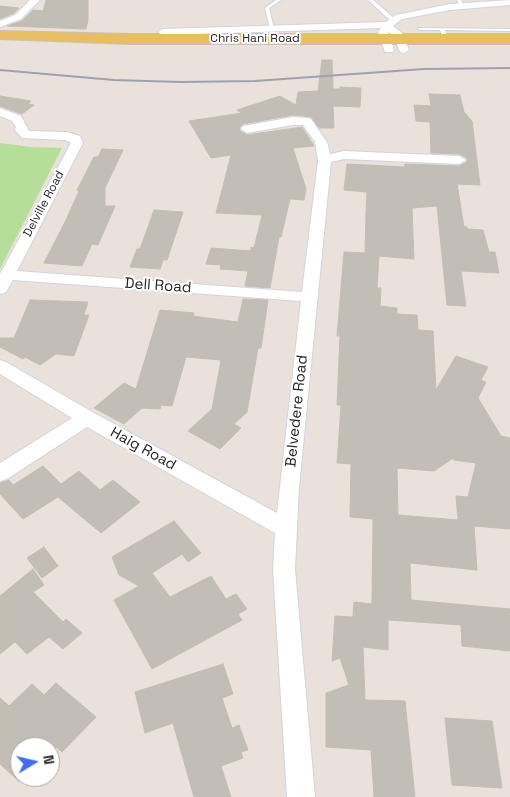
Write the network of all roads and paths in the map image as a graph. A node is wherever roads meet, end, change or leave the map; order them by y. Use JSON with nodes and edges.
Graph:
{"nodes":[{"id":1,"x":35,"y":0,"type":"edge"},
{"id":2,"x":279,"y":0,"type":"edge"},
{"id":3,"x":370,"y":0,"type":"edge"},
{"id":4,"x":375,"y":0,"type":"edge"},
{"id":5,"x":510,"y":2,"type":"edge"},
{"id":6,"x":461,"y":3,"type":"edge"},
{"id":7,"x":0,"y":24,"type":"edge"},
{"id":8,"x":272,"y":29,"type":"junction"},
{"id":9,"x":420,"y":29,"type":"dead end"},
{"id":10,"x":510,"y":30,"type":"edge"},
{"id":11,"x":163,"y":32,"type":"dead end"},
{"id":12,"x":393,"y":34,"type":"junction"},
{"id":13,"x":444,"y":34,"type":"junction"},
{"id":14,"x":0,"y":35,"type":"edge"},
{"id":15,"x":510,"y":39,"type":"edge"},
{"id":16,"x":0,"y":46,"type":"edge"},
{"id":17,"x":510,"y":50,"type":"edge"},
{"id":18,"x":0,"y":112,"type":"edge"},
{"id":19,"x":247,"y":129,"type":"dead end"},
{"id":20,"x":459,"y":160,"type":"dead end"},
{"id":21,"x":325,"y":161,"type":"junction"},
{"id":22,"x":4,"y":282,"type":"edge"},
{"id":23,"x":309,"y":297,"type":"junction"},
{"id":24,"x":0,"y":366,"type":"edge"},
{"id":25,"x":87,"y":418,"type":"junction"},
{"id":26,"x":0,"y":473,"type":"edge"},
{"id":27,"x":286,"y":529,"type":"junction"},
{"id":28,"x":300,"y":797,"type":"edge"}],
"edges":[{"from":1,"to":7,"type":"street"},
{"from":2,"to":8,"type":"lane"},
{"from":3,"to":12,"type":"lane"},
{"from":4,"to":12,"type":"lane"},
{"from":5,"to":6,"type":"street"},
{"from":6,"to":12,"type":"street"},
{"from":8,"to":11,"type":"street"},
{"from":8,"to":12,"type":"street"},
{"from":9,"to":13,"type":"lane"},
{"from":10,"to":13,"type":"lane"},
{"from":12,"to":13,"type":"main road","name":"Chris Hani Road"},
{"from":12,"to":14,"type":"main road","name":"Chris Hani Road"},
{"from":12,"to":16,"type":"main road","name":"Chris Hani Road"},
{"from":12,"to":17,"type":"main road","name":"Chris Hani Road"},
{"from":13,"to":15,"type":"main road","name":"Chris Hani Road"},
{"from":18,"to":22,"type":"street","name":"Delville Road"},
{"from":19,"to":21,"type":"street"},
{"from":20,"to":21,"type":"street"},
{"from":21,"to":23,"type":"street","name":"Belvedere Road"},
{"from":22,"to":23,"type":"street","name":"Dell Road"},
{"from":23,"to":27,"type":"street","name":"Belvedere Road"},
{"from":24,"to":25,"type":"street","name":"Haig Road"},
{"from":25,"to":26,"type":"street"},
{"from":25,"to":27,"type":"street","name":"Haig Road"},
{"from":27,"to":28,"type":"street","name":"Belvedere Road"}]}
